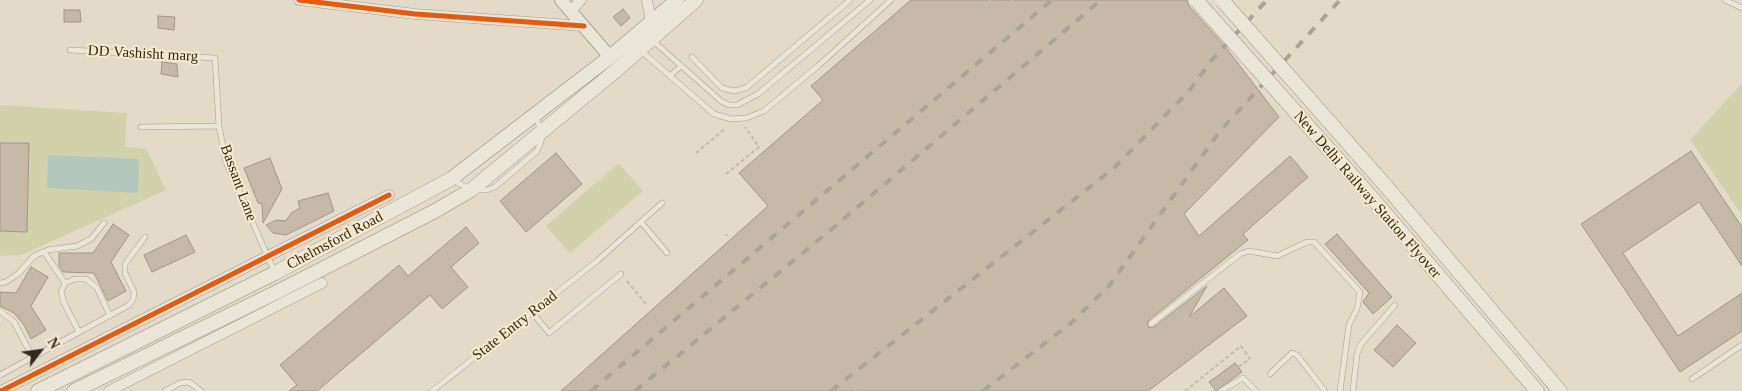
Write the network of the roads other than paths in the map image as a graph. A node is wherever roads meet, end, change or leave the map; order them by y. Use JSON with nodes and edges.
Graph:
{"nodes":[{"id":1,"x":298,"y":0,"type":"edge"},
{"id":2,"x":561,"y":0,"type":"edge"},
{"id":3,"x":581,"y":0,"type":"edge"},
{"id":4,"x":647,"y":0,"type":"edge"},
{"id":5,"x":676,"y":0,"type":"edge"},
{"id":6,"x":696,"y":0,"type":"edge"},
{"id":7,"x":850,"y":0,"type":"edge"},
{"id":8,"x":870,"y":0,"type":"edge"},
{"id":9,"x":891,"y":0,"type":"edge"},
{"id":10,"x":1196,"y":0,"type":"edge"},
{"id":11,"x":1222,"y":0,"type":"edge"},
{"id":12,"x":1725,"y":0,"type":"edge"},
{"id":13,"x":1742,"y":8,"type":"edge"},
{"id":14,"x":571,"y":11,"type":"junction"},
{"id":15,"x":651,"y":23,"type":"junction"},
{"id":16,"x":584,"y":26,"type":"junction"},
{"id":17,"x":652,"y":39,"type":"junction"},
{"id":18,"x":636,"y":45,"type":"junction"},
{"id":19,"x":70,"y":50,"type":"dead end"},
{"id":20,"x":692,"y":57,"type":"dead end"},
{"id":21,"x":215,"y":58,"type":"joint"},
{"id":22,"x":615,"y":63,"type":"junction"},
{"id":23,"x":681,"y":66,"type":"junction"},
{"id":24,"x":670,"y":76,"type":"junction"},
{"id":25,"x":535,"y":114,"type":"junction"},
{"id":26,"x":218,"y":126,"type":"junction"},
{"id":27,"x":141,"y":127,"type":"dead end"},
{"id":28,"x":542,"y":134,"type":"junction"},
{"id":29,"x":451,"y":179,"type":"junction"},
{"id":30,"x":471,"y":190,"type":"junction"},
{"id":31,"x":389,"y":195,"type":"dead end"},
{"id":32,"x":662,"y":203,"type":"dead end"},
{"id":33,"x":641,"y":222,"type":"junction"},
{"id":34,"x":104,"y":223,"type":"dead end"},
{"id":35,"x":144,"y":237,"type":"dead end"},
{"id":36,"x":44,"y":252,"type":"junction"},
{"id":37,"x":667,"y":253,"type":"dead end"},
{"id":38,"x":267,"y":257,"type":"junction"},
{"id":39,"x":275,"y":273,"type":"junction"},
{"id":40,"x":620,"y":274,"type":"road end"},
{"id":41,"x":0,"y":283,"type":"edge"},
{"id":42,"x":65,"y":283,"type":"junction"},
{"id":43,"x":322,"y":283,"type":"dead end"},
{"id":44,"x":1395,"y":305,"type":"dead end"},
{"id":45,"x":0,"y":311,"type":"edge"},
{"id":46,"x":532,"y":312,"type":"junction"},
{"id":47,"x":110,"y":316,"type":"junction"},
{"id":48,"x":1151,"y":324,"type":"dead end"},
{"id":49,"x":79,"y":332,"type":"junction"},
{"id":50,"x":1742,"y":345,"type":"edge"},
{"id":51,"x":33,"y":358,"type":"junction"},
{"id":52,"x":1270,"y":374,"type":"dead end"},
{"id":53,"x":0,"y":375,"type":"edge"},
{"id":54,"x":1692,"y":379,"type":"dead end"},
{"id":55,"x":1,"y":391,"type":"edge"},
{"id":56,"x":38,"y":391,"type":"edge"},
{"id":57,"x":74,"y":391,"type":"edge"},
{"id":58,"x":109,"y":391,"type":"edge"},
{"id":59,"x":165,"y":391,"type":"edge"},
{"id":60,"x":201,"y":391,"type":"edge"},
{"id":61,"x":432,"y":391,"type":"edge"},
{"id":62,"x":1221,"y":391,"type":"edge"},
{"id":63,"x":1256,"y":391,"type":"edge"},
{"id":64,"x":1325,"y":391,"type":"edge"},
{"id":65,"x":1340,"y":391,"type":"edge"},
{"id":66,"x":1353,"y":391,"type":"edge"},
{"id":67,"x":1537,"y":391,"type":"edge"},
{"id":68,"x":1560,"y":391,"type":"edge"}],
"edges":[{"from":1,"to":16,"type":"street"},
{"from":2,"to":14,"type":"street"},
{"from":3,"to":14,"type":"street"},
{"from":4,"to":15,"type":"street"},
{"from":5,"to":15,"type":"main road"},
{"from":6,"to":17,"type":"main road"},
{"from":7,"to":20,"type":"lane"},
{"from":8,"to":23,"type":"lane"},
{"from":9,"to":24,"type":"lane"},
{"from":10,"to":67,"type":"main road","name":"New Delhi Railway Station Flyover","bridge":true},
{"from":11,"to":68,"type":"main road","name":"New Delhi Railway Station Flyover","bridge":true},
{"from":12,"to":13,"type":"lane"},
{"from":14,"to":16,"type":"street"},
{"from":15,"to":18,"type":"main road"},
{"from":16,"to":22,"type":"street"},
{"from":17,"to":18,"type":"main road"},
{"from":17,"to":23,"type":"lane"},
{"from":18,"to":22,"type":"main road"},
{"from":18,"to":24,"type":"lane"},
{"from":19,"to":21,"type":"lane","name":"DD Vashisht marg"},
{"from":21,"to":26,"type":"lane","name":"Bassant Lane"},
{"from":22,"to":25,"type":"main road","name":"Chelmsford Road"},
{"from":22,"to":28,"type":"main road","name":"Chelmsford Road"},
{"from":23,"to":24,"type":"lane"},
{"from":25,"to":28,"type":"lane"},
{"from":25,"to":29,"type":"main road","name":"Chelmsford Road"},
{"from":26,"to":27,"type":"lane"},
{"from":26,"to":38,"type":"lane","name":"Bassant Lane"},
{"from":28,"to":30,"type":"main road","name":"Chelmsford Road"},
{"from":29,"to":30,"type":"lane"},
{"from":29,"to":39,"type":"main road","name":"Chelmsford Road"},
{"from":30,"to":57,"type":"main road","name":"Chelmsford Road"},
{"from":31,"to":38,"type":"street"},
{"from":32,"to":33,"type":"lane","name":"State Entry Road"},
{"from":33,"to":37,"type":"lane"},
{"from":33,"to":46,"type":"lane","name":"State Entry Road"},
{"from":34,"to":36,"type":"lane"},
{"from":35,"to":47,"type":"lane"},
{"from":36,"to":41,"type":"lane"},
{"from":36,"to":42,"type":"lane"},
{"from":38,"to":39,"type":"lane","name":"Bassant Lane"},
{"from":38,"to":55,"type":"street"},
{"from":39,"to":56,"type":"main road","name":"Chelmsford Road"},
{"from":40,"to":46,"type":"lane"},
{"from":42,"to":47,"type":"lane"},
{"from":42,"to":49,"type":"lane"},
{"from":43,"to":58,"type":"street"},
{"from":44,"to":66,"type":"lane"},
{"from":45,"to":51,"type":"lane"},
{"from":46,"to":61,"type":"lane","name":"State Entry Road"},
{"from":47,"to":49,"type":"lane"},
{"from":48,"to":65,"type":"lane"},
{"from":49,"to":51,"type":"lane"},
{"from":50,"to":54,"type":"lane"},
{"from":51,"to":53,"type":"lane"},
{"from":52,"to":64,"type":"lane"},
{"from":59,"to":60,"type":"lane"},
{"from":62,"to":63,"type":"lane"}]}
